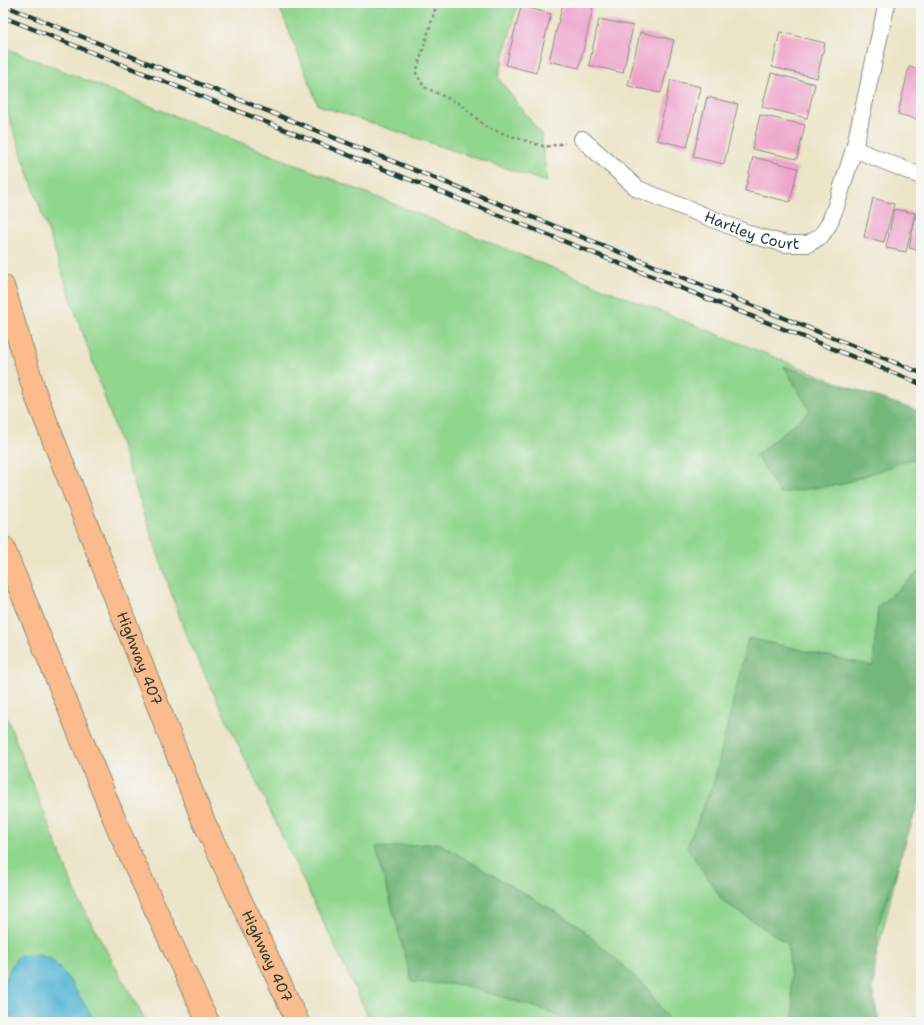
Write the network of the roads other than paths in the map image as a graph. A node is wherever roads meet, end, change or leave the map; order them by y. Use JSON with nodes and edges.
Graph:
{"nodes":[{"id":1,"x":887,"y":3,"type":"edge"},
{"id":2,"x":582,"y":139,"type":"road end"},
{"id":3,"x":854,"y":149,"type":"junction"},
{"id":4,"x":921,"y":176,"type":"edge"},
{"id":5,"x":3,"y":286,"type":"edge"},
{"id":6,"x":3,"y":547,"type":"edge"},
{"id":7,"x":208,"y":1022,"type":"edge"},
{"id":8,"x":298,"y":1022,"type":"edge"}],
"edges":[{"from":1,"to":3,"type":"street","name":"Hartley Court"},
{"from":2,"to":3,"type":"street","name":"Hartley Court"},
{"from":3,"to":4,"type":"street"},
{"from":5,"to":8,"type":"highway","name":"Highway 407"},
{"from":6,"to":7,"type":"highway"}]}
